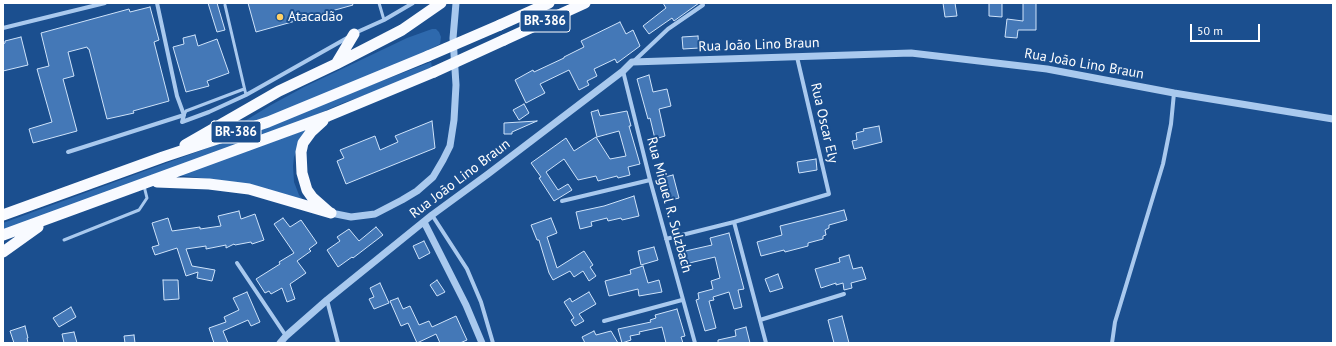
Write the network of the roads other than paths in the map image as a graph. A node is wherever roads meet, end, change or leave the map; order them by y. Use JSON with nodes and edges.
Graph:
{"nodes":[{"id":1,"x":105,"y":3,"type":"edge"},
{"id":2,"x":157,"y":3,"type":"edge"},
{"id":3,"x":379,"y":3,"type":"edge"},
{"id":4,"x":413,"y":3,"type":"edge"},
{"id":5,"x":441,"y":3,"type":"edge"},
{"id":6,"x":456,"y":3,"type":"edge"},
{"id":7,"x":549,"y":3,"type":"edge"},
{"id":8,"x":585,"y":3,"type":"edge"},
{"id":9,"x":225,"y":5,"type":"dead end"},
{"id":10,"x":703,"y":5,"type":"dead end"},
{"id":11,"x":384,"y":20,"type":"junction"},
{"id":12,"x":3,"y":28,"type":"edge"},
{"id":13,"x":354,"y":34,"type":"junction"},
{"id":14,"x":797,"y":57,"type":"junction"},
{"id":15,"x":632,"y":62,"type":"junction"},
{"id":16,"x":336,"y":64,"type":"junction"},
{"id":17,"x":623,"y":71,"type":"junction"},
{"id":18,"x":244,"y":89,"type":"junction"},
{"id":19,"x":1174,"y":93,"type":"junction"},
{"id":20,"x":246,"y":95,"type":"junction"},
{"id":21,"x":186,"y":110,"type":"junction"},
{"id":22,"x":184,"y":116,"type":"junction"},
{"id":23,"x":328,"y":116,"type":"junction"},
{"id":24,"x":1333,"y":119,"type":"edge"},
{"id":25,"x":189,"y":120,"type":"junction"},
{"id":26,"x":68,"y":152,"type":"dead end"},
{"id":27,"x":163,"y":157,"type":"junction"},
{"id":28,"x":650,"y":180,"type":"junction"},
{"id":29,"x":147,"y":183,"type":"junction"},
{"id":30,"x":42,"y":201,"type":"junction"},
{"id":31,"x":562,"y":201,"type":"dead end"},
{"id":32,"x":3,"y":208,"type":"edge"},
{"id":33,"x":331,"y":213,"type":"junction"},
{"id":34,"x":3,"y":215,"type":"edge"},
{"id":35,"x":432,"y":215,"type":"junction"},
{"id":36,"x":51,"y":218,"type":"junction"},
{"id":37,"x":424,"y":222,"type":"junction"},
{"id":38,"x":734,"y":222,"type":"junction"},
{"id":39,"x":3,"y":235,"type":"edge"},
{"id":40,"x":666,"y":238,"type":"junction"},
{"id":41,"x":64,"y":240,"type":"dead end"},
{"id":42,"x":3,"y":252,"type":"edge"},
{"id":43,"x":237,"y":263,"type":"dead end"},
{"id":44,"x":844,"y":294,"type":"dead end"},
{"id":45,"x":327,"y":300,"type":"junction"},
{"id":46,"x":682,"y":300,"type":"junction"},
{"id":47,"x":760,"y":320,"type":"junction"},
{"id":48,"x":604,"y":321,"type":"dead end"},
{"id":49,"x":286,"y":336,"type":"junction"},
{"id":50,"x":280,"y":343,"type":"edge"},
{"id":51,"x":338,"y":343,"type":"edge"},
{"id":52,"x":482,"y":343,"type":"edge"},
{"id":53,"x":493,"y":343,"type":"edge"},
{"id":54,"x":695,"y":343,"type":"edge"},
{"id":55,"x":766,"y":343,"type":"edge"},
{"id":56,"x":1112,"y":343,"type":"edge"}],
"edges":[{"from":1,"to":12,"type":"street"},
{"from":2,"to":22,"type":"street"},
{"from":3,"to":11,"type":"lane"},
{"from":4,"to":11,"type":"street"},
{"from":5,"to":16,"type":"highway"},
{"from":6,"to":33,"type":"street"},
{"from":7,"to":27,"type":"highway","number":"BR-386","bridge":true},
{"from":8,"to":23,"type":"highway","number":"BR-386","bridge":true},
{"from":9,"to":18,"type":"lane"},
{"from":10,"to":15,"type":"street"},
{"from":11,"to":13,"type":"street"},
{"from":13,"to":16,"type":"highway"},
{"from":13,"to":20,"type":"street"},
{"from":14,"to":15,"type":"street","name":"Rua João Lino Braun"},
{"from":14,"to":19,"type":"street","name":"Rua João Lino Braun"},
{"from":14,"to":38,"type":"street","name":"Rua Oscar Ely"},
{"from":15,"to":17,"type":"street","name":"Rua João Lino Braun"},
{"from":16,"to":27,"type":"highway"},
{"from":17,"to":28,"type":"street","name":"Rua Miguel R. Sulzbach"},
{"from":17,"to":35,"type":"street","name":"Rua João Lino Braun"},
{"from":18,"to":20,"type":"lane"},
{"from":18,"to":21,"type":"lane"},
{"from":19,"to":24,"type":"street","name":"Rua João Lino Braun"},
{"from":19,"to":56,"type":"street"},
{"from":20,"to":25,"type":"street"},
{"from":21,"to":22,"type":"lane"},
{"from":21,"to":25,"type":"lane"},
{"from":22,"to":25,"type":"street"},
{"from":22,"to":26,"type":"street"},
{"from":23,"to":29,"type":"highway","number":"BR-386"},
{"from":23,"to":33,"type":"highway"},
{"from":27,"to":30,"type":"highway","number":"BR-386"},
{"from":28,"to":31,"type":"street"},
{"from":28,"to":40,"type":"street","name":"Rua Miguel R. Sulzbach"},
{"from":29,"to":33,"type":"highway"},
{"from":29,"to":36,"type":"highway","number":"BR-386"},
{"from":29,"to":41,"type":"lane"},
{"from":30,"to":32,"type":"highway"},
{"from":30,"to":34,"type":"highway","number":"BR-386"},
{"from":35,"to":37,"type":"street","name":"Rua João Lino Braun"},
{"from":35,"to":53,"type":"street"},
{"from":36,"to":39,"type":"highway","number":"BR-386"},
{"from":36,"to":42,"type":"highway"},
{"from":37,"to":45,"type":"street","name":"Rua João Lino Braun"},
{"from":37,"to":52,"type":"street"},
{"from":38,"to":40,"type":"street"},
{"from":38,"to":47,"type":"street"},
{"from":40,"to":46,"type":"street","name":"Rua Miguel R. Sulzbach"},
{"from":43,"to":49,"type":"street"},
{"from":44,"to":47,"type":"street"},
{"from":45,"to":49,"type":"street","name":"Rua João Lino Braun"},
{"from":45,"to":51,"type":"street"},
{"from":46,"to":48,"type":"street"},
{"from":46,"to":54,"type":"street","name":"Rua Miguel R. Sulzbach"},
{"from":47,"to":55,"type":"street"},
{"from":49,"to":50,"type":"street","name":"Rua João Lino Braun"}]}
